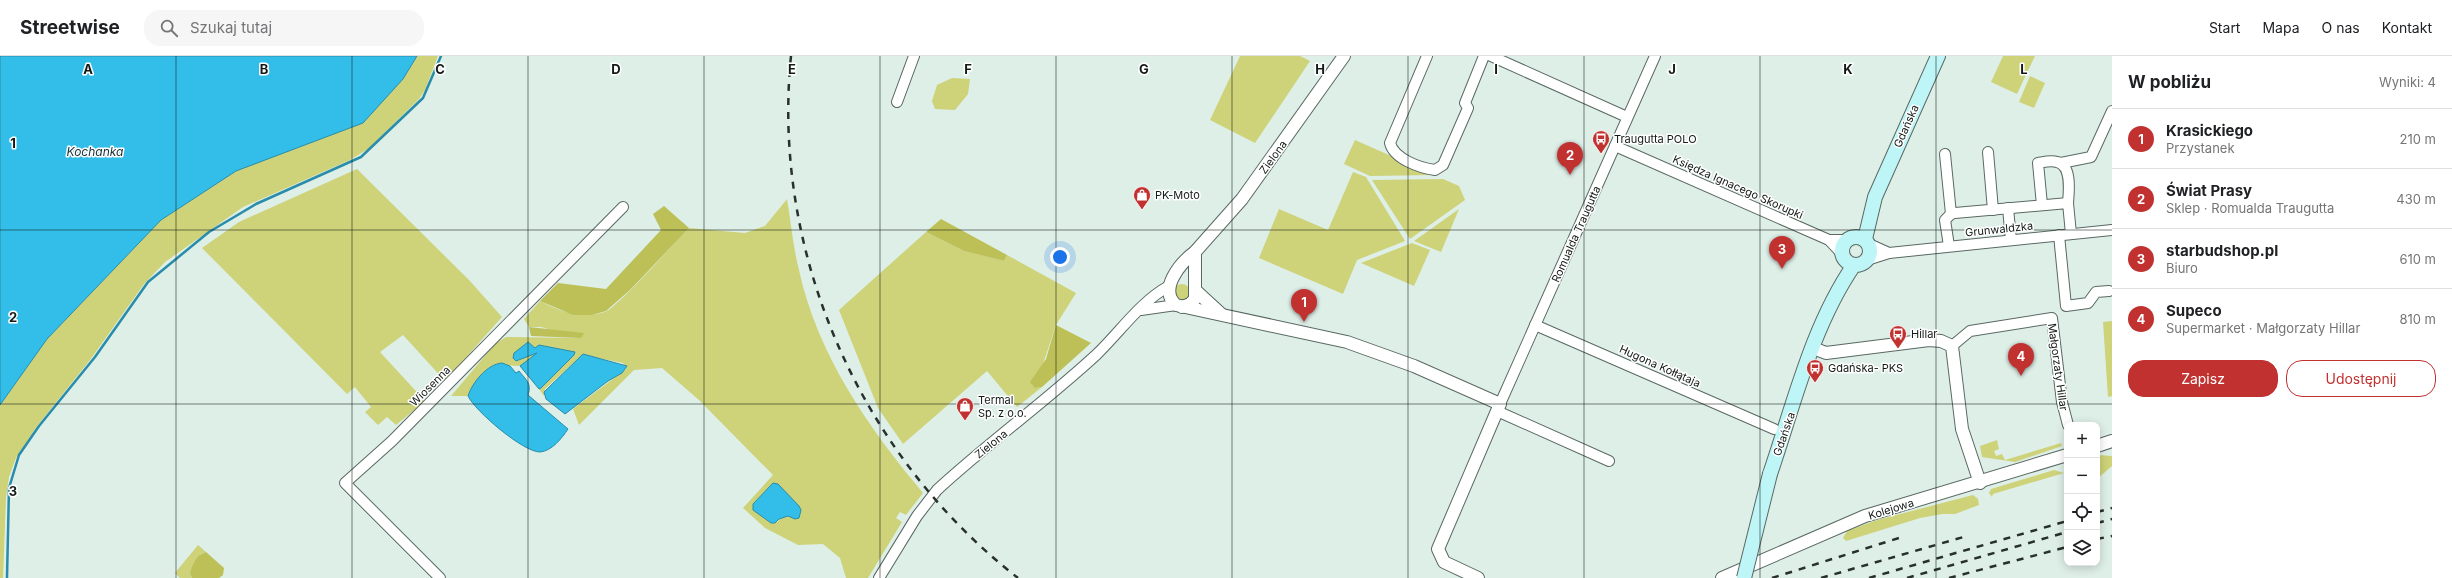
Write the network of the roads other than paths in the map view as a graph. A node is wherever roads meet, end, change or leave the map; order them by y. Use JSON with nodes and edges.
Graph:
{"nodes":[{"id":1,"x":914,"y":56,"type":"edge"},
{"id":2,"x":1344,"y":56,"type":"edge"},
{"id":3,"x":1427,"y":56,"type":"edge"},
{"id":4,"x":1484,"y":56,"type":"edge"},
{"id":5,"x":1491,"y":56,"type":"edge"},
{"id":6,"x":1655,"y":56,"type":"edge"},
{"id":7,"x":1938,"y":56,"type":"edge"},
{"id":8,"x":896,"y":102,"type":"dead end"},
{"id":9,"x":2112,"y":111,"type":"edge"},
{"id":10,"x":1627,"y":117,"type":"junction"},
{"id":11,"x":1615,"y":146,"type":"junction"},
{"id":12,"x":1988,"y":152,"type":"dead end"},
{"id":13,"x":1945,"y":154,"type":"dead end"},
{"id":14,"x":2061,"y":163,"type":"junction"},
{"id":15,"x":2068,"y":202,"type":"junction"},
{"id":16,"x":2042,"y":205,"type":"junction"},
{"id":17,"x":623,"y":207,"type":"dead end"},
{"id":18,"x":2008,"y":208,"type":"junction"},
{"id":19,"x":1993,"y":210,"type":"junction"},
{"id":20,"x":1951,"y":214,"type":"junction"},
{"id":21,"x":2112,"y":230,"type":"edge"},
{"id":22,"x":2071,"y":234,"type":"junction"},
{"id":23,"x":2059,"y":236,"type":"junction"},
{"id":24,"x":1829,"y":240,"type":"junction"},
{"id":25,"x":1859,"y":240,"type":"junction"},
{"id":26,"x":2011,"y":240,"type":"junction"},
{"id":27,"x":1949,"y":246,"type":"junction"},
{"id":28,"x":1195,"y":252,"type":"junction"},
{"id":29,"x":1889,"y":253,"type":"junction"},
{"id":30,"x":1852,"y":260,"type":"junction"},
{"id":31,"x":1171,"y":284,"type":"junction"},
{"id":32,"x":1195,"y":289,"type":"junction"},
{"id":33,"x":2109,"y":291,"type":"dead end"},
{"id":34,"x":1179,"y":306,"type":"junction"},
{"id":35,"x":1141,"y":310,"type":"junction"},
{"id":36,"x":1221,"y":314,"type":"junction"},
{"id":37,"x":1535,"y":325,"type":"junction"},
{"id":38,"x":1952,"y":346,"type":"junction"},
{"id":39,"x":1813,"y":348,"type":"junction"},
{"id":40,"x":1499,"y":408,"type":"junction"},
{"id":41,"x":2067,"y":422,"type":"edge"},
{"id":42,"x":1774,"y":429,"type":"dead end"},
{"id":43,"x":2112,"y":441,"type":"edge"},
{"id":44,"x":2100,"y":445,"type":"edge"},
{"id":45,"x":2064,"y":456,"type":"edge"},
{"id":46,"x":1609,"y":461,"type":"dead end"},
{"id":47,"x":1980,"y":483,"type":"junction"},
{"id":48,"x":440,"y":578,"type":"edge"},
{"id":49,"x":879,"y":578,"type":"edge"},
{"id":50,"x":1478,"y":578,"type":"edge"},
{"id":51,"x":1722,"y":578,"type":"edge"},
{"id":52,"x":1744,"y":578,"type":"edge"}],
"edges":[{"from":1,"to":8,"type":"street"},
{"from":2,"to":28,"type":"street","name":"Zielona"},
{"from":3,"to":4,"type":"street"},
{"from":5,"to":10,"type":"street"},
{"from":6,"to":10,"type":"street","name":"Romualda Traugutta"},
{"from":7,"to":25,"type":"main road","name":"Gdańska"},
{"from":9,"to":14,"type":"street"},
{"from":10,"to":11,"type":"street","name":"Romualda Traugutta"},
{"from":11,"to":24,"type":"street","name":"Księdza Ignacego Skorupki"},
{"from":11,"to":37,"type":"street","name":"Romualda Traugutta"},
{"from":12,"to":19,"type":"street"},
{"from":13,"to":20,"type":"street"},
{"from":14,"to":15,"type":"street"},
{"from":14,"to":16,"type":"street"},
{"from":15,"to":16,"type":"street"},
{"from":15,"to":22,"type":"street"},
{"from":16,"to":18,"type":"street"},
{"from":17,"to":48,"type":"street","name":"Wiosenna"},
{"from":18,"to":19,"type":"street"},
{"from":18,"to":26,"type":"street"},
{"from":19,"to":20,"type":"street"},
{"from":20,"to":27,"type":"street"},
{"from":21,"to":22,"type":"street","name":"Grunwaldzka"},
{"from":22,"to":23,"type":"street","name":"Grunwaldzka"},
{"from":23,"to":26,"type":"street","name":"Grunwaldzka"},
{"from":23,"to":33,"type":"street"},
{"from":24,"to":25,"type":"street","name":"Księdza Ignacego Skorupki"},
{"from":24,"to":30,"type":"street","name":"Księdza Ignacego Skorupki"},
{"from":25,"to":29,"type":"street"},
{"from":25,"to":30,"type":"main road"},
{"from":25,"to":30,"type":"main road"},
{"from":26,"to":27,"type":"street","name":"Grunwaldzka"},
{"from":27,"to":29,"type":"street","name":"Grunwaldzka"},
{"from":28,"to":31,"type":"street","name":"Zielona"},
{"from":28,"to":32,"type":"street"},
{"from":29,"to":30,"type":"street","name":"Grunwaldzka"},
{"from":30,"to":39,"type":"main road","name":"Gdańska"},
{"from":31,"to":32,"type":"street"},
{"from":31,"to":34,"type":"street"},
{"from":31,"to":35,"type":"street","name":"Zielona"},
{"from":32,"to":34,"type":"street"},
{"from":32,"to":36,"type":"street"},
{"from":34,"to":35,"type":"street"},
{"from":34,"to":36,"type":"street"},
{"from":35,"to":49,"type":"street","name":"Zielona"},
{"from":36,"to":40,"type":"street"},
{"from":37,"to":40,"type":"street","name":"Romualda Traugutta"},
{"from":37,"to":42,"type":"street","name":"Hugona Kołłątaja"},
{"from":38,"to":39,"type":"street"},
{"from":38,"to":41,"type":"street","name":"Małgorzaty Hillar"},
{"from":38,"to":47,"type":"street"},
{"from":39,"to":52,"type":"main road","name":"Gdańska","bridge":true},
{"from":40,"to":46,"type":"street"},
{"from":40,"to":50,"type":"street","name":"Romualda Traugutta"},
{"from":43,"to":44,"type":"street"},
{"from":45,"to":47,"type":"street","name":"Kolejowa"},
{"from":47,"to":51,"type":"street","name":"Kolejowa"}]}
